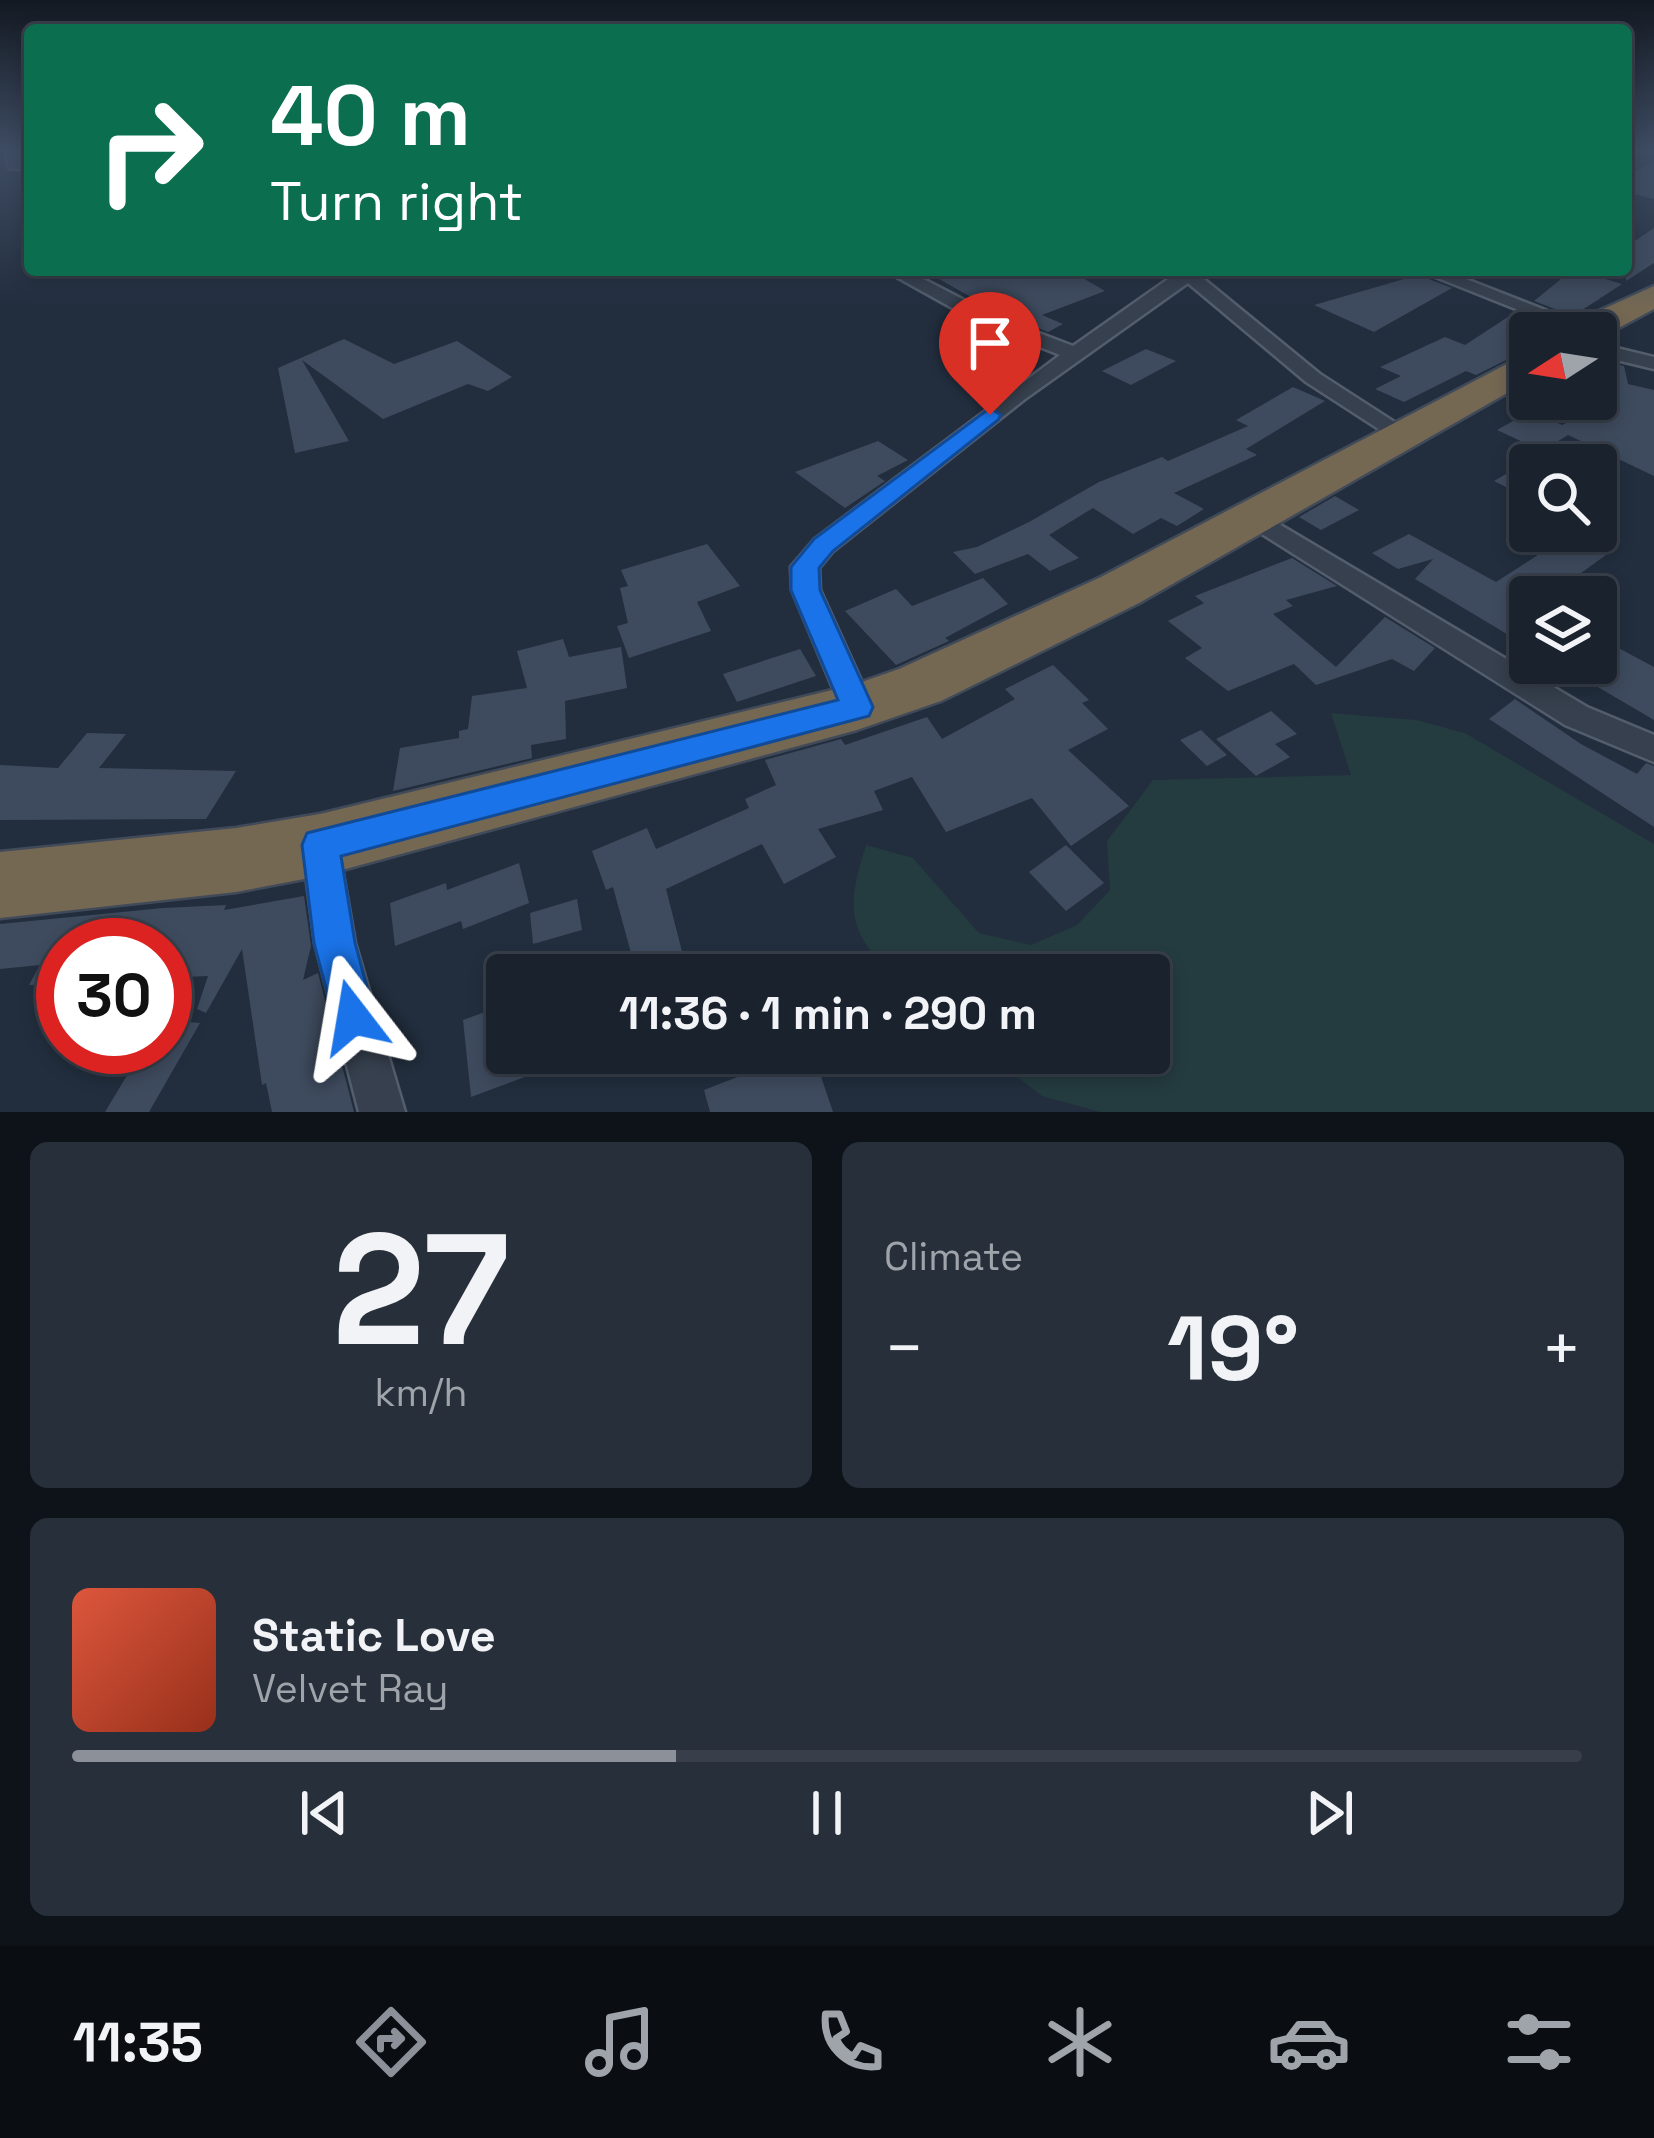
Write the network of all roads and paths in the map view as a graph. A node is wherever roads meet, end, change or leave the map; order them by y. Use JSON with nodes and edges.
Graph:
{"nodes":[{"id":1,"x":904,"y":276,"type":"edge"},
{"id":2,"x":1185,"y":276,"type":"edge"},
{"id":3,"x":1196,"y":276,"type":"edge"},
{"id":4,"x":1441,"y":276,"type":"edge"},
{"id":5,"x":1654,"y":296,"type":"edge"},
{"id":6,"x":1528,"y":312,"type":"edge"},
{"id":7,"x":1617,"y":319,"type":"edge"},
{"id":8,"x":1617,"y":348,"type":"edge"},
{"id":9,"x":1073,"y":353,"type":"junction"},
{"id":10,"x":1654,"y":363,"type":"edge"},
{"id":11,"x":1509,"y":375,"type":"edge"},
{"id":12,"x":1402,"y":434,"type":"junction"},
{"id":13,"x":1252,"y":516,"type":"junction"},
{"id":14,"x":857,"y":707,"type":"junction"},
{"id":15,"x":1654,"y":749,"type":"edge"},
{"id":16,"x":320,"y":845,"type":"junction"},
{"id":17,"x":0,"y":885,"type":"edge"},
{"id":18,"x":382,"y":1112,"type":"edge"}],
"edges":[{"from":1,"to":9,"type":"street"},
{"from":2,"to":9,"type":"street"},
{"from":3,"to":12,"type":"street"},
{"from":4,"to":6,"type":"street"},
{"from":5,"to":7,"type":"highway"},
{"from":8,"to":10,"type":"street"},
{"from":9,"to":14,"type":"street"},
{"from":11,"to":12,"type":"highway"},
{"from":12,"to":13,"type":"highway"},
{"from":13,"to":14,"type":"highway"},
{"from":13,"to":15,"type":"street"},
{"from":14,"to":16,"type":"highway"},
{"from":16,"to":17,"type":"highway"},
{"from":16,"to":18,"type":"street"}]}
